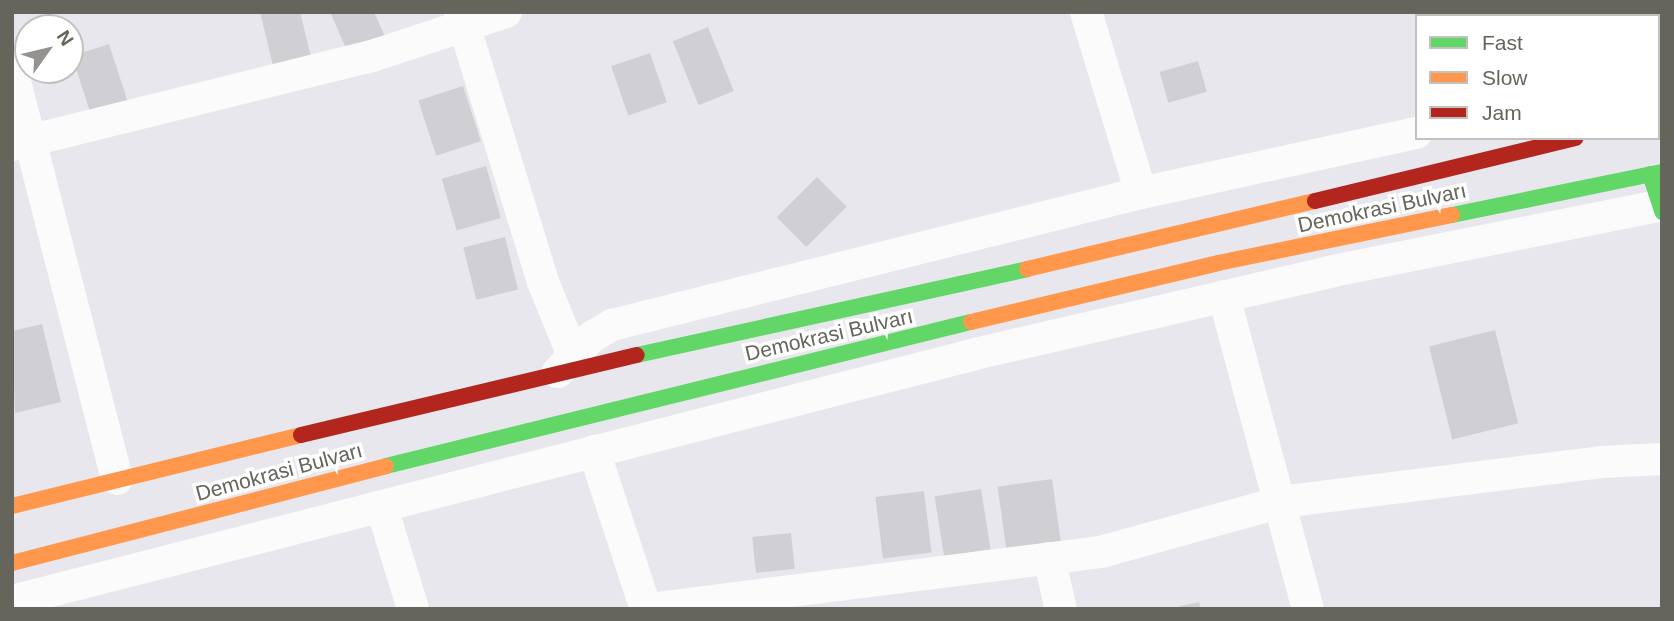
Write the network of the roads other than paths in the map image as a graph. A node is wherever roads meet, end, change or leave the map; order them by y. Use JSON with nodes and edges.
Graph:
{"nodes":[{"id":1,"x":506,"y":12,"type":"edge"},
{"id":2,"x":1086,"y":12,"type":"edge"},
{"id":3,"x":462,"y":18,"type":"edge"},
{"id":4,"x":12,"y":70,"type":"edge"},
{"id":5,"x":1415,"y":133,"type":"edge"},
{"id":6,"x":1568,"y":140,"type":"edge"},
{"id":7,"x":22,"y":142,"type":"edge"},
{"id":8,"x":1656,"y":173,"type":"edge"},
{"id":9,"x":1141,"y":193,"type":"junction"},
{"id":10,"x":1661,"y":208,"type":"edge"},
{"id":11,"x":1224,"y":296,"type":"junction"},
{"id":12,"x":565,"y":363,"type":"junction"},
{"id":13,"x":594,"y":450,"type":"junction"},
{"id":14,"x":1662,"y":459,"type":"edge"},
{"id":15,"x":117,"y":479,"type":"junction"},
{"id":16,"x":1281,"y":502,"type":"junction"},
{"id":17,"x":12,"y":506,"type":"edge"},
{"id":18,"x":382,"y":508,"type":"junction"},
{"id":19,"x":1049,"y":558,"type":"junction"},
{"id":20,"x":12,"y":563,"type":"edge"},
{"id":21,"x":12,"y":601,"type":"edge"},
{"id":22,"x":413,"y":609,"type":"edge"},
{"id":23,"x":647,"y":609,"type":"edge"},
{"id":24,"x":1061,"y":609,"type":"edge"},
{"id":25,"x":1308,"y":609,"type":"edge"}],
"edges":[{"from":1,"to":3,"type":"street"},
{"from":2,"to":9,"type":"street"},
{"from":3,"to":7,"type":"street"},
{"from":3,"to":12,"type":"street"},
{"from":4,"to":7,"type":"street"},
{"from":5,"to":9,"type":"street"},
{"from":6,"to":12,"type":"main road","name":"Demokrasi Bulvarı"},
{"from":7,"to":15,"type":"street"},
{"from":8,"to":10,"type":"main road"},
{"from":8,"to":20,"type":"main road","name":"Demokrasi Bulvarı"},
{"from":9,"to":12,"type":"street"},
{"from":10,"to":11,"type":"street"},
{"from":11,"to":13,"type":"street"},
{"from":11,"to":16,"type":"street"},
{"from":12,"to":15,"type":"main road","name":"Demokrasi Bulvarı"},
{"from":13,"to":18,"type":"street"},
{"from":13,"to":23,"type":"street"},
{"from":14,"to":16,"type":"street"},
{"from":15,"to":17,"type":"main road","name":"Demokrasi Bulvarı"},
{"from":16,"to":19,"type":"street"},
{"from":16,"to":25,"type":"street"},
{"from":18,"to":21,"type":"street"},
{"from":18,"to":22,"type":"street"},
{"from":19,"to":23,"type":"street"},
{"from":19,"to":24,"type":"street"}]}
